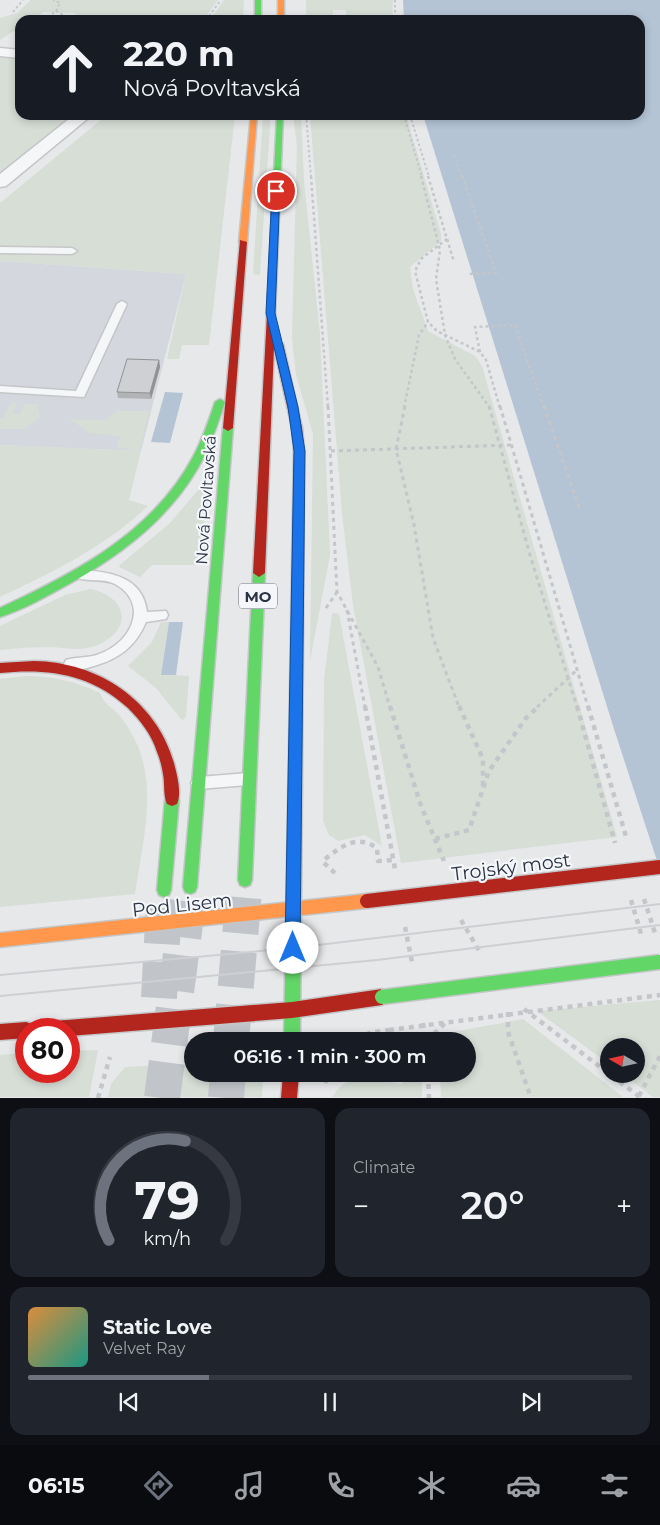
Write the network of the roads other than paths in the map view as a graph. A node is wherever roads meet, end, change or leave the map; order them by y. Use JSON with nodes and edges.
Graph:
{"nodes":[{"id":1,"x":258,"y":0,"type":"edge"},
{"id":2,"x":281,"y":0,"type":"edge"},
{"id":3,"x":258,"y":15,"type":"edge"},
{"id":4,"x":281,"y":15,"type":"edge"},
{"id":5,"x":0,"y":52,"type":"edge"},
{"id":6,"x":15,"y":54,"type":"edge"},
{"id":7,"x":78,"y":120,"type":"edge"},
{"id":8,"x":254,"y":120,"type":"edge"},
{"id":9,"x":280,"y":120,"type":"edge"},
{"id":10,"x":0,"y":182,"type":"edge"},
{"id":11,"x":0,"y":250,"type":"edge"},
{"id":12,"x":72,"y":251,"type":"dead end"},
{"id":13,"x":122,"y":304,"type":"dead end"},
{"id":14,"x":270,"y":313,"type":"junction"},
{"id":15,"x":232,"y":368,"type":"junction"},
{"id":16,"x":0,"y":389,"type":"edge"},
{"id":17,"x":80,"y":574,"type":"junction"},
{"id":18,"x":0,"y":613,"type":"edge"},
{"id":19,"x":161,"y":615,"type":"dead end"},
{"id":20,"x":142,"y":618,"type":"junction"},
{"id":21,"x":46,"y":665,"type":"junction"},
{"id":22,"x":0,"y":668,"type":"edge"},
{"id":23,"x":250,"y":779,"type":"junction"},
{"id":24,"x":198,"y":782,"type":"junction"},
{"id":25,"x":660,"y":867,"type":"edge"},
{"id":26,"x":244,"y":880,"type":"tunnel mouth"},
{"id":27,"x":190,"y":887,"type":"tunnel mouth"},
{"id":28,"x":164,"y":890,"type":"tunnel mouth"},
{"id":29,"x":367,"y":901,"type":"joint"},
{"id":30,"x":292,"y":911,"type":"junction"},
{"id":31,"x":0,"y":940,"type":"edge"},
{"id":32,"x":660,"y":962,"type":"edge"},
{"id":33,"x":292,"y":1010,"type":"junction"},
{"id":34,"x":80,"y":1027,"type":"edge"},
{"id":35,"x":15,"y":1031,"type":"edge"},
{"id":36,"x":0,"y":1032,"type":"edge"},
{"id":37,"x":292,"y":1032,"type":"edge"},
{"id":38,"x":290,"y":1082,"type":"edge"},
{"id":39,"x":289,"y":1098,"type":"edge"}],
"edges":[{"from":1,"to":3,"type":"main road"},
{"from":2,"to":4,"type":"main road"},
{"from":5,"to":6,"type":"street"},
{"from":7,"to":10,"type":"street"},
{"from":8,"to":15,"type":"main road","name":"Nová Povltavská","number":"MO"},
{"from":9,"to":14,"type":"main road","number":"MO"},
{"from":11,"to":12,"type":"lane"},
{"from":13,"to":16,"type":"lane"},
{"from":14,"to":23,"type":"main road","number":"MO"},
{"from":14,"to":30,"type":"main road"},
{"from":15,"to":17,"type":"main road"},
{"from":15,"to":24,"type":"main road","name":"Nová Povltavská","number":"MO"},
{"from":17,"to":18,"type":"main road"},
{"from":17,"to":20,"type":"lane"},
{"from":19,"to":20,"type":"lane"},
{"from":20,"to":21,"type":"lane"},
{"from":21,"to":22,"type":"main road"},
{"from":21,"to":28,"type":"main road"},
{"from":23,"to":24,"type":"lane"},
{"from":23,"to":26,"type":"main road","number":"MO"},
{"from":24,"to":27,"type":"main road","name":"Nová Povltavská","number":"MO"},
{"from":25,"to":29,"type":"main road","name":"Trojský most","bridge":true},
{"from":29,"to":30,"type":"main road","name":"Pod Lisem"},
{"from":30,"to":31,"type":"main road","name":"Pod Lisem"},
{"from":30,"to":33,"type":"main road"},
{"from":32,"to":33,"type":"main road","bridge":true},
{"from":33,"to":34,"type":"main road"},
{"from":33,"to":37,"type":"main road"},
{"from":35,"to":36,"type":"main road"},
{"from":38,"to":39,"type":"main road"}]}
